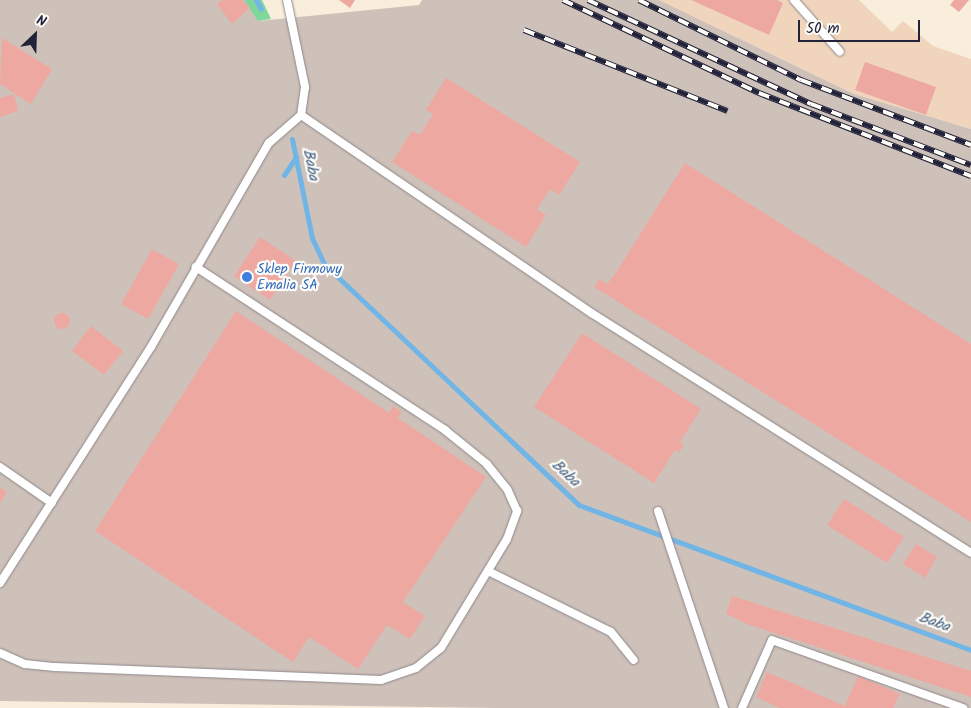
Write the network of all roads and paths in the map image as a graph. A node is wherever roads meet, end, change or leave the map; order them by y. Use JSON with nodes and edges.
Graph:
{"nodes":[{"id":1,"x":287,"y":0,"type":"edge"},
{"id":2,"x":794,"y":0,"type":"edge"},
{"id":3,"x":840,"y":52,"type":"dead end"},
{"id":4,"x":301,"y":116,"type":"junction"},
{"id":5,"x":196,"y":267,"type":"junction"},
{"id":6,"x":0,"y":467,"type":"edge"},
{"id":7,"x":52,"y":504,"type":"junction"},
{"id":8,"x":658,"y":511,"type":"dead end"},
{"id":9,"x":971,"y":553,"type":"edge"},
{"id":10,"x":488,"y":571,"type":"junction"},
{"id":11,"x":0,"y":583,"type":"edge"},
{"id":12,"x":0,"y":653,"type":"edge"},
{"id":13,"x":634,"y":660,"type":"dead end"},
{"id":14,"x":724,"y":708,"type":"edge"},
{"id":15,"x":742,"y":708,"type":"edge"},
{"id":16,"x":963,"y":708,"type":"edge"}],
"edges":[{"from":1,"to":4,"type":"lane"},
{"from":2,"to":3,"type":"lane"},
{"from":4,"to":5,"type":"lane"},
{"from":4,"to":9,"type":"lane"},
{"from":5,"to":7,"type":"lane"},
{"from":5,"to":10,"type":"lane"},
{"from":6,"to":7,"type":"lane"},
{"from":7,"to":11,"type":"lane"},
{"from":8,"to":14,"type":"lane"},
{"from":10,"to":12,"type":"lane"},
{"from":10,"to":13,"type":"lane"},
{"from":15,"to":16,"type":"lane"}]}
